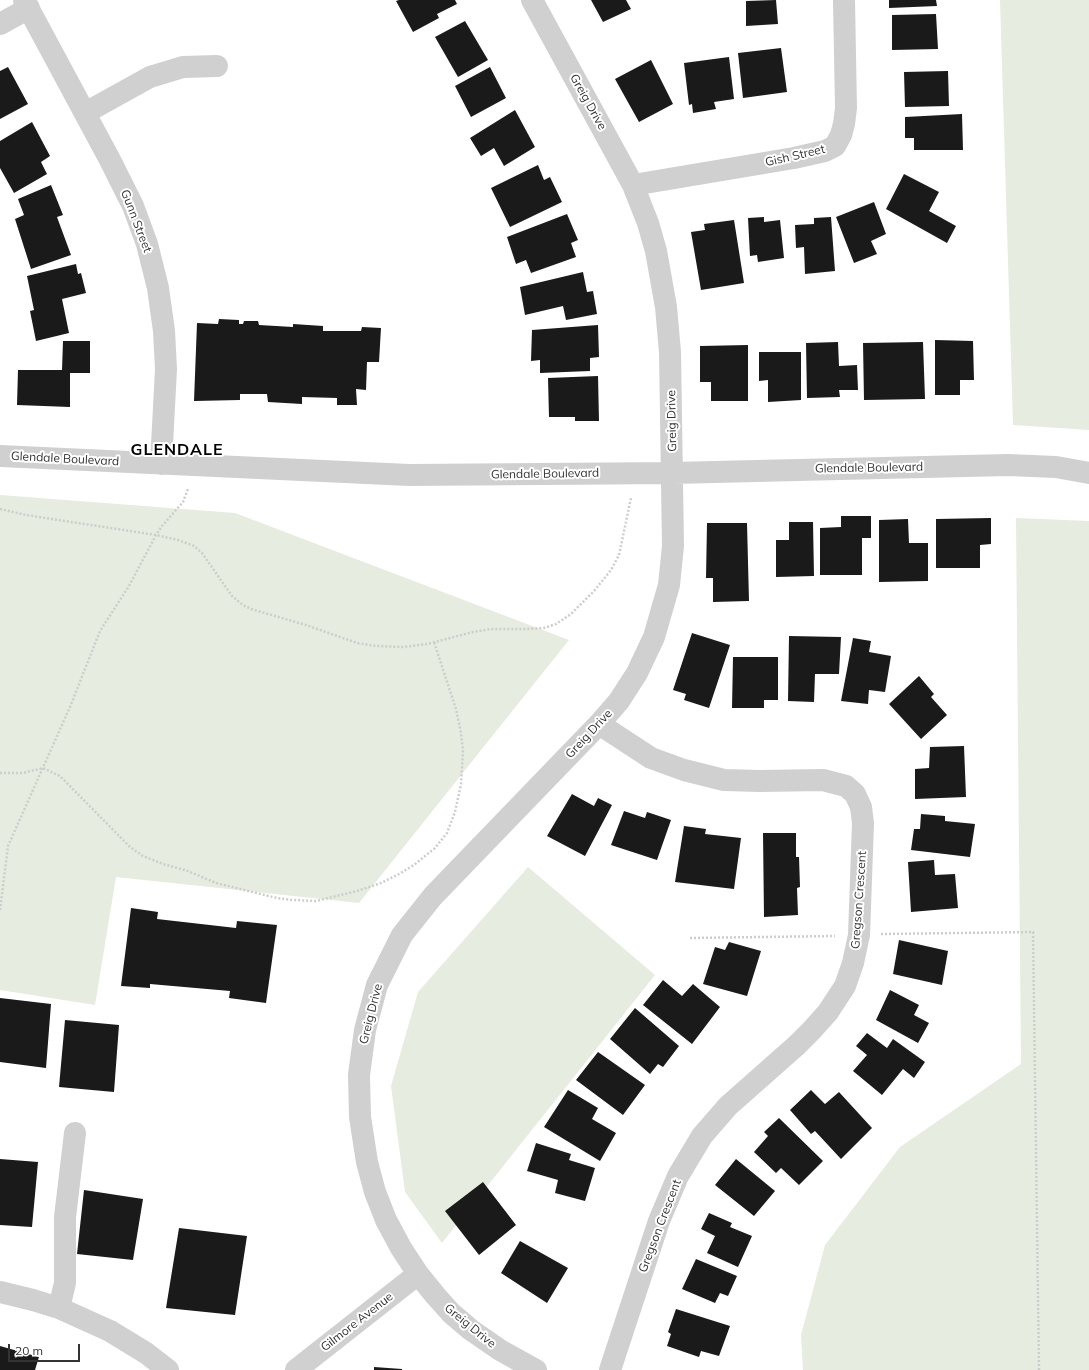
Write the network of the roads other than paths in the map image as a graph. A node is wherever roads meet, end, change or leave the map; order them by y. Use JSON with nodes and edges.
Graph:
{"nodes":[{"id":1,"x":532,"y":0,"type":"edge"},
{"id":2,"x":844,"y":0,"type":"edge"},
{"id":3,"x":26,"y":4,"type":"edge"},
{"id":4,"x":0,"y":24,"type":"edge"},
{"id":5,"x":217,"y":66,"type":"dead end"},
{"id":6,"x":85,"y":113,"type":"junction"},
{"id":7,"x":632,"y":185,"type":"junction"},
{"id":8,"x":0,"y":456,"type":"edge"},
{"id":9,"x":161,"y":464,"type":"junction"},
{"id":10,"x":673,"y":473,"type":"junction"},
{"id":11,"x":1089,"y":473,"type":"edge"},
{"id":12,"x":599,"y":724,"type":"junction"},
{"id":13,"x":75,"y":1133,"type":"dead end"},
{"id":14,"x":418,"y":1274,"type":"junction"},
{"id":15,"x":0,"y":1292,"type":"edge"},
{"id":16,"x":58,"y":1308,"type":"junction"},
{"id":17,"x":168,"y":1370,"type":"edge"},
{"id":18,"x":296,"y":1370,"type":"edge"},
{"id":19,"x":536,"y":1370,"type":"edge"},
{"id":20,"x":610,"y":1370,"type":"edge"}],
"edges":[{"from":1,"to":7,"type":"street","name":"Greig Drive"},
{"from":2,"to":7,"type":"street","name":"Gish Street"},
{"from":3,"to":4,"type":"street"},
{"from":3,"to":6,"type":"street","name":"Gunn Street"},
{"from":5,"to":6,"type":"street"},
{"from":6,"to":9,"type":"street","name":"Gunn Street"},
{"from":7,"to":10,"type":"street","name":"Greig Drive"},
{"from":8,"to":9,"type":"street","name":"Glendale Boulevard"},
{"from":9,"to":10,"type":"street","name":"Glendale Boulevard"},
{"from":10,"to":11,"type":"street","name":"Glendale Boulevard"},
{"from":10,"to":12,"type":"street","name":"Greig Drive"},
{"from":12,"to":14,"type":"street","name":"Greig Drive"},
{"from":12,"to":20,"type":"street","name":"Gregson Crescent"},
{"from":13,"to":16,"type":"street"},
{"from":14,"to":18,"type":"street","name":"Gilmore Avenue"},
{"from":14,"to":19,"type":"street","name":"Greig Drive"},
{"from":15,"to":16,"type":"street"},
{"from":16,"to":17,"type":"street"}]}
